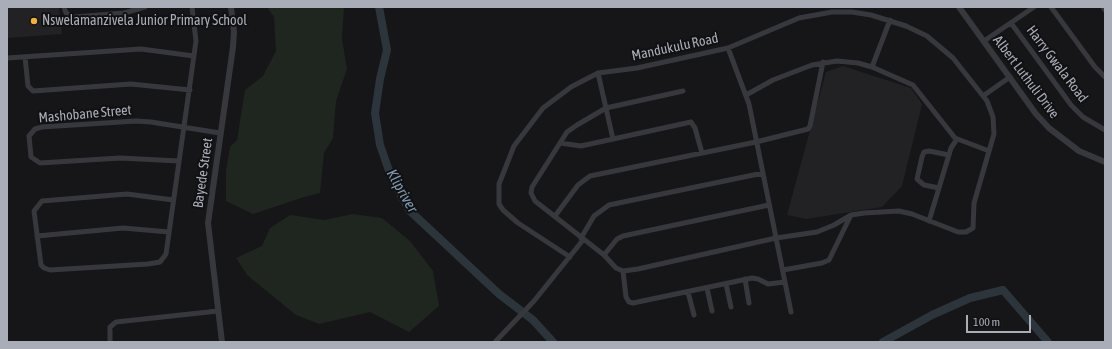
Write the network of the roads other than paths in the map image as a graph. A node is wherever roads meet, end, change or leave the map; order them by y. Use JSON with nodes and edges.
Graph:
{"nodes":[{"id":1,"x":64,"y":7,"type":"edge"},
{"id":2,"x":145,"y":7,"type":"edge"},
{"id":3,"x":192,"y":7,"type":"edge"},
{"id":4,"x":231,"y":7,"type":"edge"},
{"id":5,"x":959,"y":7,"type":"edge"},
{"id":6,"x":1034,"y":7,"type":"edge"},
{"id":7,"x":1050,"y":7,"type":"edge"},
{"id":8,"x":1103,"y":7,"type":"edge"},
{"id":9,"x":1105,"y":10,"type":"edge"},
{"id":10,"x":890,"y":20,"type":"junction"},
{"id":11,"x":1011,"y":23,"type":"junction"},
{"id":12,"x":984,"y":41,"type":"junction"},
{"id":13,"x":728,"y":48,"type":"junction"},
{"id":14,"x":194,"y":56,"type":"junction"},
{"id":15,"x":25,"y":57,"type":"junction"},
{"id":16,"x":7,"y":58,"type":"edge"},
{"id":17,"x":823,"y":62,"type":"junction"},
{"id":18,"x":872,"y":67,"type":"junction"},
{"id":19,"x":598,"y":74,"type":"junction"},
{"id":20,"x":1010,"y":77,"type":"junction"},
{"id":21,"x":1105,"y":77,"type":"edge"},
{"id":22,"x":190,"y":90,"type":"junction"},
{"id":23,"x":683,"y":91,"type":"dead end"},
{"id":24,"x":746,"y":94,"type":"junction"},
{"id":25,"x":983,"y":96,"type":"junction"},
{"id":26,"x":606,"y":108,"type":"junction"},
{"id":27,"x":184,"y":127,"type":"junction"},
{"id":28,"x":1105,"y":130,"type":"edge"},
{"id":29,"x":220,"y":133,"type":"junction"},
{"id":30,"x":613,"y":139,"type":"junction"},
{"id":31,"x":957,"y":140,"type":"junction"},
{"id":32,"x":756,"y":142,"type":"junction"},
{"id":33,"x":560,"y":143,"type":"junction"},
{"id":34,"x":988,"y":151,"type":"junction"},
{"id":35,"x":702,"y":153,"type":"junction"},
{"id":36,"x":949,"y":155,"type":"junction"},
{"id":37,"x":179,"y":161,"type":"junction"},
{"id":38,"x":1105,"y":162,"type":"edge"},
{"id":39,"x":762,"y":173,"type":"junction"},
{"id":40,"x":939,"y":188,"type":"junction"},
{"id":41,"x":174,"y":200,"type":"junction"},
{"id":42,"x":769,"y":205,"type":"junction"},
{"id":43,"x":851,"y":215,"type":"junction"},
{"id":44,"x":555,"y":216,"type":"junction"},
{"id":45,"x":929,"y":221,"type":"junction"},
{"id":46,"x":169,"y":232,"type":"junction"},
{"id":47,"x":37,"y":236,"type":"junction"},
{"id":48,"x":776,"y":238,"type":"junction"},
{"id":49,"x":582,"y":239,"type":"junction"},
{"id":50,"x":604,"y":255,"type":"junction"},
{"id":51,"x":570,"y":257,"type":"junction"},
{"id":52,"x":783,"y":270,"type":"junction"},
{"id":53,"x":622,"y":271,"type":"junction"},
{"id":54,"x":745,"y":279,"type":"junction"},
{"id":55,"x":786,"y":282,"type":"junction"},
{"id":56,"x":726,"y":284,"type":"junction"},
{"id":57,"x":708,"y":288,"type":"junction"},
{"id":58,"x":688,"y":292,"type":"junction"},
{"id":59,"x":749,"y":303,"type":"dead end"},
{"id":60,"x":731,"y":307,"type":"dead end"},
{"id":61,"x":218,"y":310,"type":"junction"},
{"id":62,"x":712,"y":311,"type":"dead end"},
{"id":63,"x":791,"y":312,"type":"dead end"},
{"id":64,"x":694,"y":316,"type":"dead end"},
{"id":65,"x":110,"y":342,"type":"edge"},
{"id":66,"x":222,"y":342,"type":"edge"},
{"id":67,"x":494,"y":342,"type":"edge"}],
"edges":[{"from":1,"to":2,"type":"street"},
{"from":3,"to":14,"type":"street"},
{"from":4,"to":29,"type":"street","name":"Bayede Street"},
{"from":5,"to":12,"type":"street","name":"Albert Luthuli Drive"},
{"from":6,"to":11,"type":"street"},
{"from":7,"to":21,"type":"street"},
{"from":8,"to":9,"type":"street"},
{"from":10,"to":13,"type":"street","name":"Mandukulu Road"},
{"from":10,"to":18,"type":"street"},
{"from":10,"to":25,"type":"street","name":"Mandukulu Road"},
{"from":11,"to":12,"type":"street"},
{"from":11,"to":28,"type":"street","name":"Harry Gwala Road"},
{"from":12,"to":20,"type":"street","name":"Albert Luthuli Drive"},
{"from":13,"to":19,"type":"street","name":"Mandukulu Road"},
{"from":13,"to":24,"type":"street"},
{"from":14,"to":15,"type":"street"},
{"from":14,"to":22,"type":"street"},
{"from":15,"to":16,"type":"street"},
{"from":15,"to":22,"type":"street"},
{"from":17,"to":18,"type":"street"},
{"from":17,"to":24,"type":"street"},
{"from":17,"to":32,"type":"street"},
{"from":18,"to":31,"type":"street"},
{"from":19,"to":26,"type":"street"},
{"from":19,"to":51,"type":"street","name":"Mandukulu Road"},
{"from":20,"to":25,"type":"street"},
{"from":20,"to":38,"type":"street","name":"Albert Luthuli Drive"},
{"from":22,"to":27,"type":"street"},
{"from":23,"to":26,"type":"street"},
{"from":24,"to":32,"type":"street"},
{"from":25,"to":34,"type":"street","name":"Mandukulu Road"},
{"from":26,"to":30,"type":"street"},
{"from":26,"to":33,"type":"street"},
{"from":27,"to":29,"type":"street","name":"Mashobane Street"},
{"from":27,"to":37,"type":"street"},
{"from":27,"to":37,"type":"street","name":"Mashobane Street"},
{"from":29,"to":61,"type":"street","name":"Bayede Street"},
{"from":30,"to":33,"type":"street"},
{"from":30,"to":35,"type":"street"},
{"from":31,"to":34,"type":"street"},
{"from":31,"to":36,"type":"street"},
{"from":32,"to":35,"type":"street"},
{"from":32,"to":39,"type":"street"},
{"from":33,"to":44,"type":"street"},
{"from":34,"to":45,"type":"street","name":"Mandukulu Road"},
{"from":35,"to":44,"type":"street"},
{"from":36,"to":40,"type":"street"},
{"from":36,"to":40,"type":"street"},
{"from":37,"to":41,"type":"street"},
{"from":39,"to":42,"type":"street"},
{"from":39,"to":49,"type":"street"},
{"from":40,"to":45,"type":"street"},
{"from":41,"to":46,"type":"street"},
{"from":41,"to":47,"type":"street"},
{"from":42,"to":48,"type":"street"},
{"from":42,"to":50,"type":"street"},
{"from":43,"to":45,"type":"street"},
{"from":43,"to":48,"type":"street"},
{"from":43,"to":52,"type":"street"},
{"from":44,"to":49,"type":"street"},
{"from":46,"to":47,"type":"street"},
{"from":46,"to":47,"type":"street"},
{"from":48,"to":52,"type":"street"},
{"from":48,"to":53,"type":"street"},
{"from":49,"to":50,"type":"street"},
{"from":49,"to":51,"type":"street"},
{"from":50,"to":53,"type":"street"},
{"from":51,"to":67,"type":"street"},
{"from":52,"to":55,"type":"street"},
{"from":53,"to":58,"type":"street"},
{"from":54,"to":55,"type":"street"},
{"from":54,"to":56,"type":"street"},
{"from":54,"to":59,"type":"street"},
{"from":55,"to":63,"type":"street"},
{"from":56,"to":57,"type":"street"},
{"from":56,"to":60,"type":"street"},
{"from":57,"to":58,"type":"street"},
{"from":57,"to":62,"type":"street"},
{"from":58,"to":64,"type":"street"},
{"from":61,"to":65,"type":"street"},
{"from":61,"to":66,"type":"street","name":"Bayede Street"}]}
